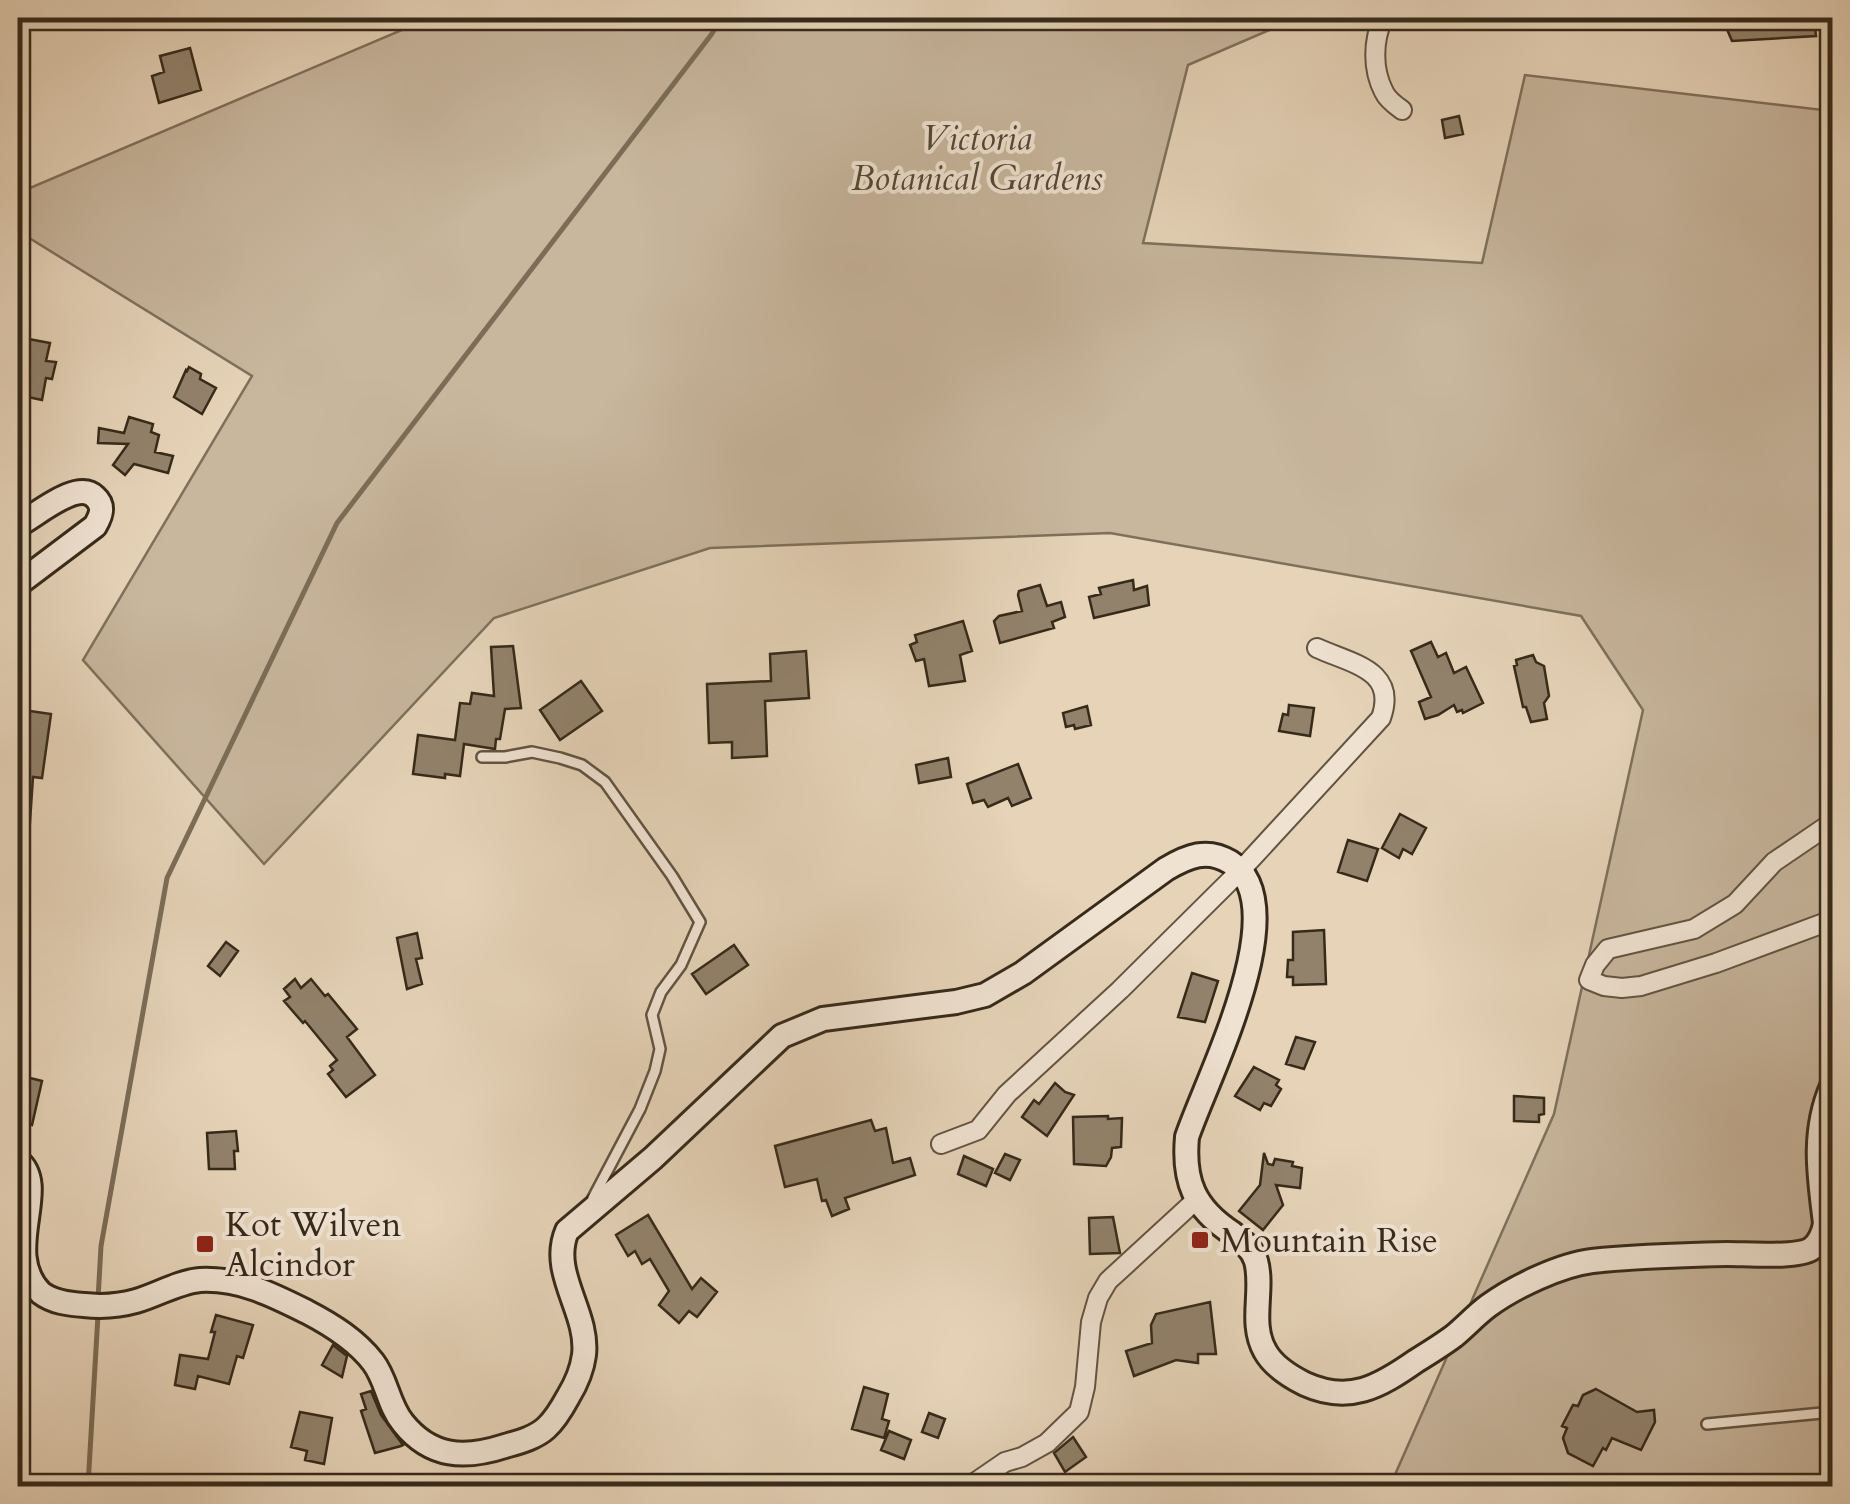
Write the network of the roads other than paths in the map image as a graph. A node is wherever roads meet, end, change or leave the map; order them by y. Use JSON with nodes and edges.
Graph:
{"nodes":[{"id":1,"x":1383,"y":18,"type":"edge"},
{"id":2,"x":1402,"y":110,"type":"dead end"},
{"id":3,"x":18,"y":526,"type":"edge"},
{"id":4,"x":18,"y":584,"type":"edge"},
{"id":5,"x":1317,"y":648,"type":"dead end"},
{"id":6,"x":482,"y":757,"type":"dead end"},
{"id":7,"x":1832,"y":826,"type":"edge"},
{"id":8,"x":1242,"y":870,"type":"junction"},
{"id":9,"x":1832,"y":920,"type":"edge"},
{"id":10,"x":1832,"y":1086,"type":"edge"},
{"id":11,"x":941,"y":1144,"type":"dead end"},
{"id":12,"x":18,"y":1161,"type":"edge"},
{"id":13,"x":1826,"y":1198,"type":"edge"},
{"id":14,"x":1196,"y":1200,"type":"junction"},
{"id":15,"x":585,"y":1214,"type":"junction"},
{"id":16,"x":1832,"y":1412,"type":"edge"},
{"id":17,"x":1707,"y":1424,"type":"dead end"},
{"id":18,"x":970,"y":1486,"type":"edge"}],
"edges":[{"from":1,"to":2,"type":"street"},
{"from":3,"to":4,"type":"main road"},
{"from":5,"to":8,"type":"street"},
{"from":6,"to":15,"type":"lane"},
{"from":7,"to":9,"type":"street"},
{"from":8,"to":11,"type":"street"},
{"from":8,"to":14,"type":"main road"},
{"from":8,"to":15,"type":"main road"},
{"from":10,"to":13,"type":"main road"},
{"from":12,"to":15,"type":"main road"},
{"from":13,"to":14,"type":"main road"},
{"from":14,"to":18,"type":"street"},
{"from":16,"to":17,"type":"lane"}]}
